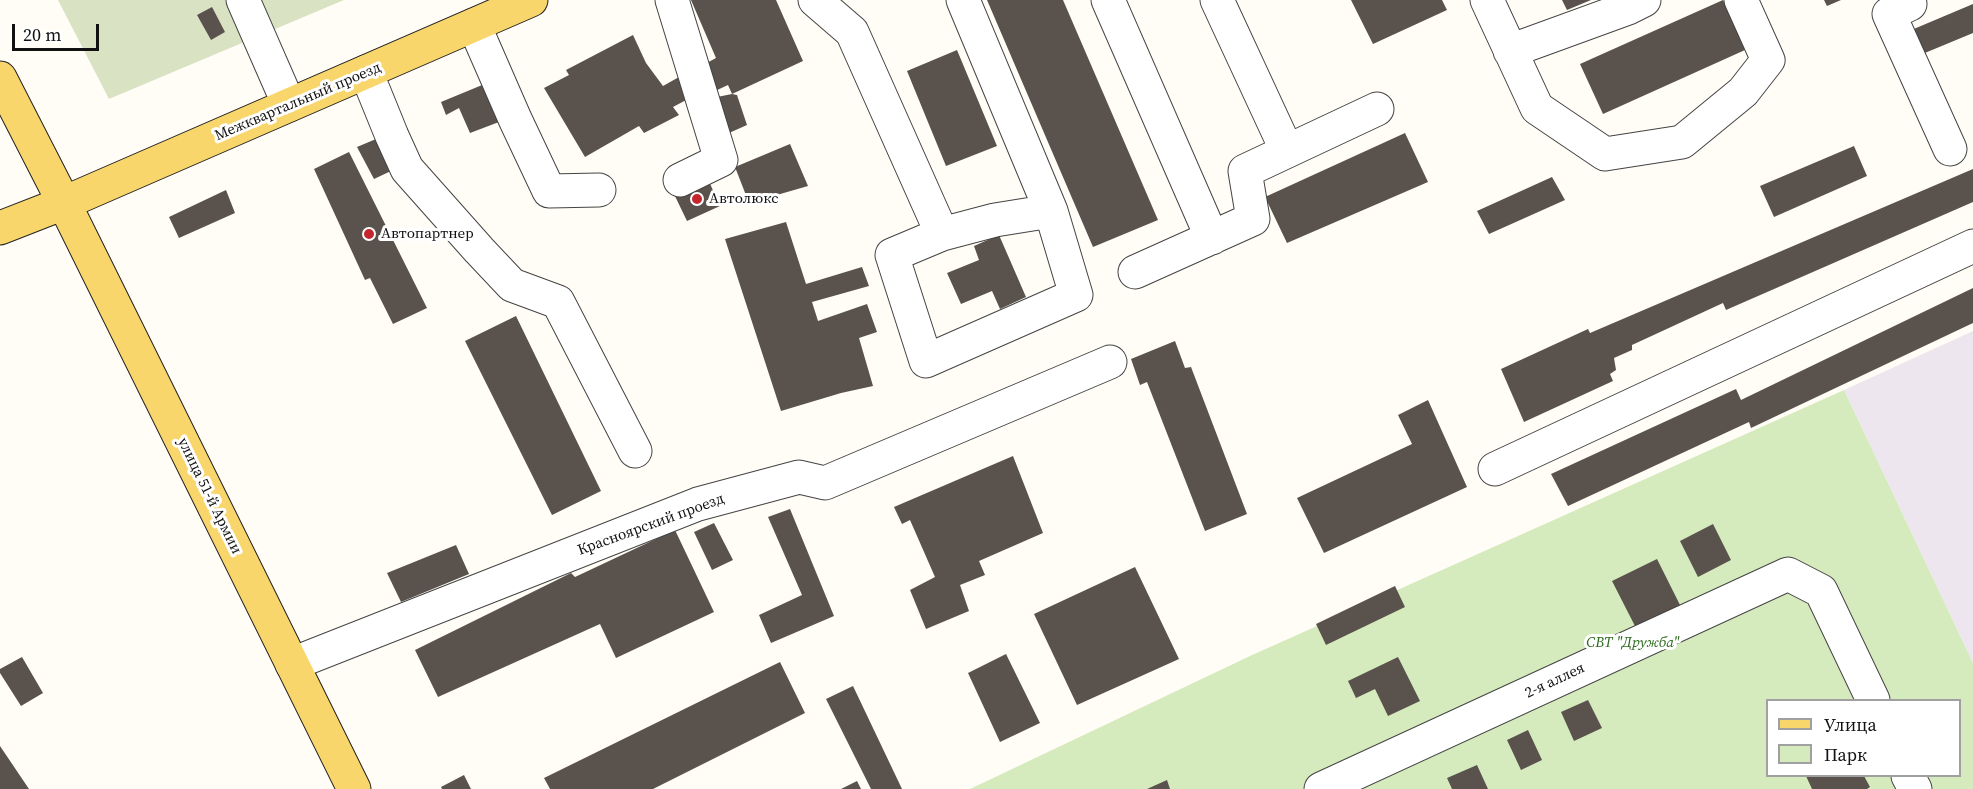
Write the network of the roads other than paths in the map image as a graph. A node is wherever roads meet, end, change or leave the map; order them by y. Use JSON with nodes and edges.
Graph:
{"nodes":[{"id":1,"x":243,"y":0,"type":"edge"},
{"id":2,"x":531,"y":0,"type":"edge"},
{"id":3,"x":672,"y":0,"type":"edge"},
{"id":4,"x":815,"y":0,"type":"edge"},
{"id":5,"x":963,"y":0,"type":"edge"},
{"id":6,"x":1108,"y":0,"type":"edge"},
{"id":7,"x":1217,"y":0,"type":"edge"},
{"id":8,"x":1487,"y":0,"type":"edge"},
{"id":9,"x":1644,"y":0,"type":"edge"},
{"id":10,"x":1740,"y":0,"type":"edge"},
{"id":11,"x":1908,"y":0,"type":"edge"},
{"id":12,"x":474,"y":25,"type":"junction"},
{"id":13,"x":1510,"y":51,"type":"junction"},
{"id":14,"x":366,"y":72,"type":"junction"},
{"id":15,"x":0,"y":78,"type":"edge"},
{"id":16,"x":289,"y":105,"type":"junction"},
{"id":17,"x":1377,"y":108,"type":"dead end"},
{"id":18,"x":1950,"y":149,"type":"dead end"},
{"id":19,"x":1287,"y":151,"type":"junction"},
{"id":20,"x":680,"y":180,"type":"dead end"},
{"id":21,"x":599,"y":190,"type":"dead end"},
{"id":22,"x":64,"y":203,"type":"junction"},
{"id":23,"x":1051,"y":211,"type":"junction"},
{"id":24,"x":0,"y":228,"type":"edge"},
{"id":25,"x":942,"y":234,"type":"junction"},
{"id":26,"x":1212,"y":238,"type":"junction"},
{"id":27,"x":1973,"y":246,"type":"edge"},
{"id":28,"x":1136,"y":272,"type":"dead end"},
{"id":29,"x":1110,"y":362,"type":"dead end"},
{"id":30,"x":635,"y":451,"type":"dead end"},
{"id":31,"x":1495,"y":469,"type":"dead end"},
{"id":32,"x":292,"y":664,"type":"junction"},
{"id":33,"x":1873,"y":699,"type":"edge"},
{"id":34,"x":354,"y":789,"type":"edge"},
{"id":35,"x":1320,"y":789,"type":"edge"}],
"edges":[{"from":1,"to":16,"type":"street"},
{"from":2,"to":12,"type":"main road","name":"Межквартальный проезд"},
{"from":3,"to":20,"type":"street"},
{"from":4,"to":25,"type":"street"},
{"from":5,"to":23,"type":"street"},
{"from":6,"to":26,"type":"street"},
{"from":7,"to":19,"type":"street"},
{"from":8,"to":13,"type":"street"},
{"from":9,"to":13,"type":"street"},
{"from":10,"to":13,"type":"street"},
{"from":11,"to":18,"type":"street"},
{"from":12,"to":14,"type":"main road","name":"Межквартальный проезд"},
{"from":12,"to":21,"type":"street"},
{"from":14,"to":16,"type":"main road","name":"Межквартальный проезд"},
{"from":14,"to":30,"type":"street"},
{"from":15,"to":22,"type":"main road","name":"улица 51-й Армии"},
{"from":16,"to":22,"type":"main road","name":"Межквартальный проезд"},
{"from":17,"to":19,"type":"street"},
{"from":19,"to":26,"type":"street"},
{"from":22,"to":24,"type":"main road","name":"Межквартальный проезд"},
{"from":22,"to":32,"type":"main road","name":"улица 51-й Армии"},
{"from":23,"to":25,"type":"street"},
{"from":23,"to":25,"type":"street"},
{"from":26,"to":28,"type":"street"},
{"from":27,"to":31,"type":"street"},
{"from":29,"to":32,"type":"street","name":"Красноярский проезд"},
{"from":32,"to":34,"type":"main road","name":"улица 51-й Армии"},
{"from":33,"to":35,"type":"street","name":"2-я аллея"}]}
